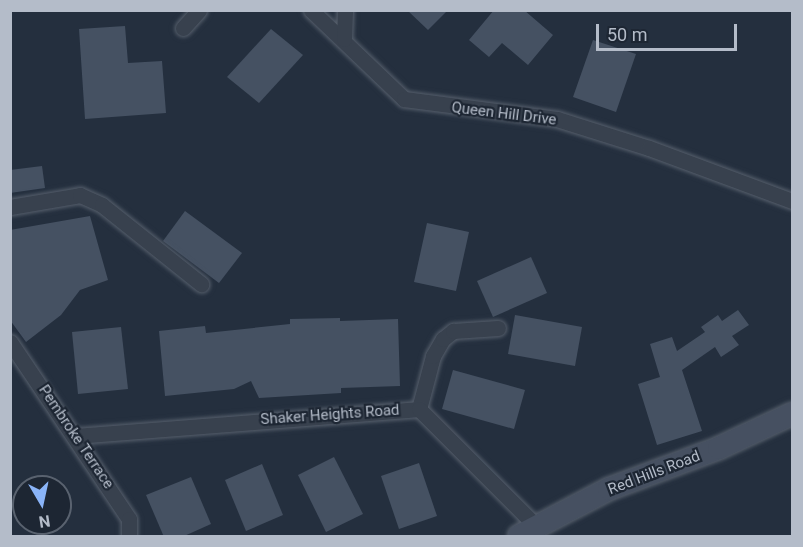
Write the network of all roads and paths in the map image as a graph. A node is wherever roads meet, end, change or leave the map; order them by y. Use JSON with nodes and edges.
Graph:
{"nodes":[{"id":1,"x":199,"y":10,"type":"edge"},
{"id":2,"x":310,"y":10,"type":"edge"},
{"id":3,"x":345,"y":10,"type":"edge"},
{"id":4,"x":183,"y":28,"type":"dead end"},
{"id":5,"x":344,"y":39,"type":"junction"},
{"id":6,"x":792,"y":201,"type":"edge"},
{"id":7,"x":10,"y":207,"type":"edge"},
{"id":8,"x":201,"y":284,"type":"dead end"},
{"id":9,"x":498,"y":328,"type":"dead end"},
{"id":10,"x":10,"y":342,"type":"edge"},
{"id":11,"x":419,"y":409,"type":"junction"},
{"id":12,"x":792,"y":414,"type":"edge"},
{"id":13,"x":76,"y":435,"type":"junction"},
{"id":14,"x":527,"y":531,"type":"edge"},
{"id":15,"x":129,"y":537,"type":"edge"}],
"edges":[{"from":1,"to":4,"type":"street"},
{"from":2,"to":5,"type":"street","name":"Queen Hill Drive"},
{"from":3,"to":5,"type":"street"},
{"from":5,"to":6,"type":"street","name":"Queen Hill Drive"},
{"from":7,"to":8,"type":"street"},
{"from":9,"to":11,"type":"street"},
{"from":10,"to":13,"type":"street","name":"Pembroke Terrace"},
{"from":11,"to":13,"type":"street","name":"Shaker Heights Road"},
{"from":11,"to":14,"type":"street","name":"Shaker Heights Road"},
{"from":12,"to":14,"type":"main road","name":"Red Hills Road"},
{"from":13,"to":15,"type":"street","name":"Pembroke Terrace"}]}
